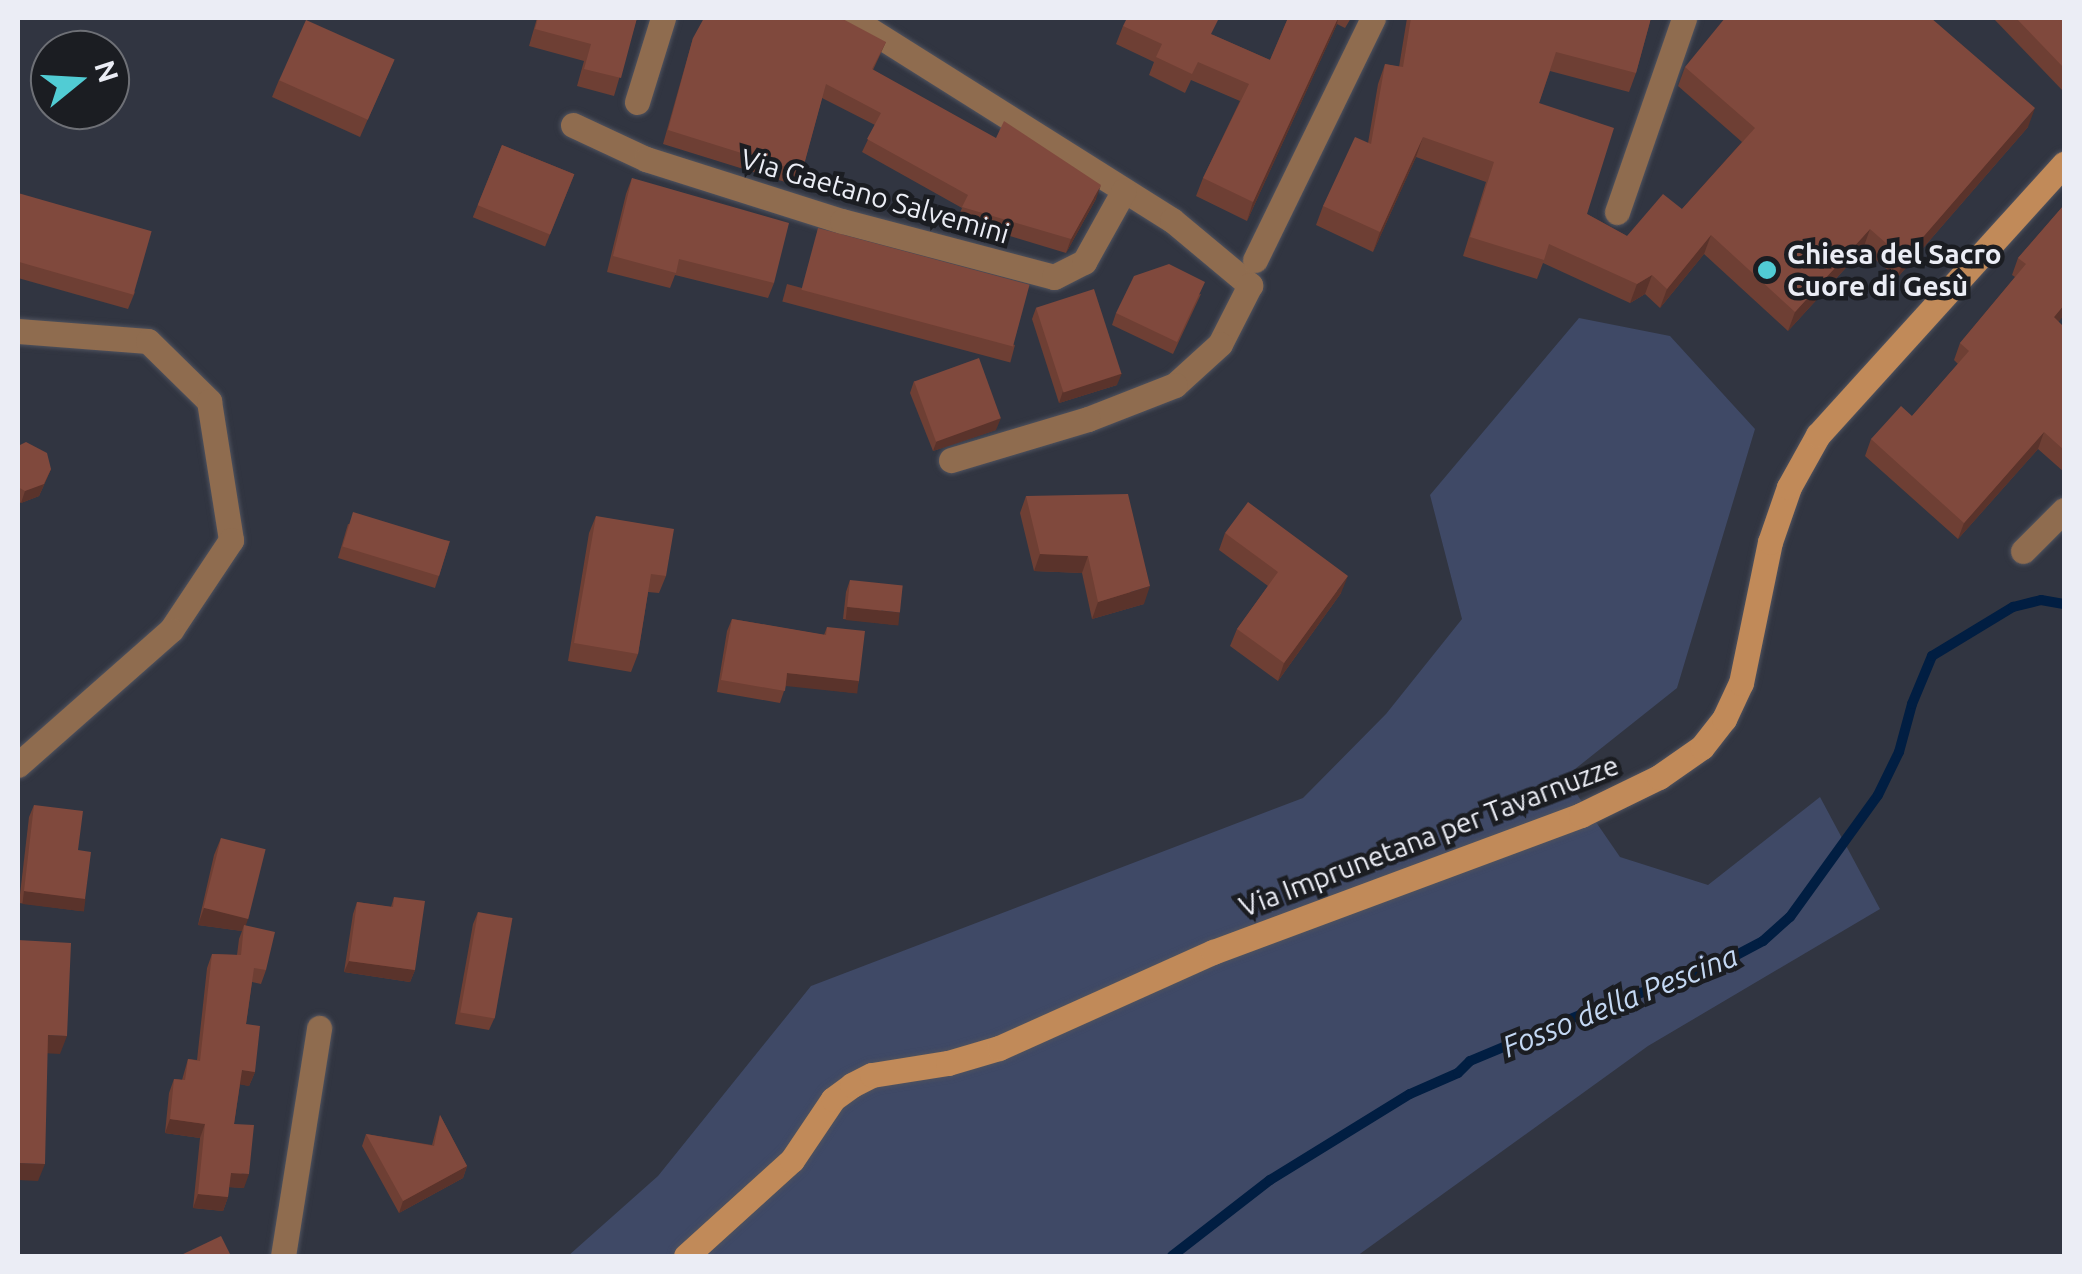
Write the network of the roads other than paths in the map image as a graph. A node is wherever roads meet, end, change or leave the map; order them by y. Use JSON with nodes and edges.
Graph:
{"nodes":[{"id":1,"x":663,"y":18,"type":"edge"},
{"id":2,"x":851,"y":18,"type":"edge"},
{"id":3,"x":1373,"y":18,"type":"edge"},
{"id":4,"x":1684,"y":18,"type":"edge"},
{"id":5,"x":637,"y":102,"type":"dead end"},
{"id":6,"x":573,"y":125,"type":"dead end"},
{"id":7,"x":2064,"y":164,"type":"edge"},
{"id":8,"x":1124,"y":190,"type":"junction"},
{"id":9,"x":1617,"y":212,"type":"dead end"},
{"id":10,"x":1255,"y":260,"type":"dead end"},
{"id":11,"x":18,"y":330,"type":"edge"},
{"id":12,"x":951,"y":460,"type":"dead end"},
{"id":13,"x":2064,"y":510,"type":"edge"},
{"id":14,"x":2023,"y":552,"type":"dead end"},
{"id":15,"x":18,"y":765,"type":"edge"},
{"id":16,"x":320,"y":1028,"type":"dead end"},
{"id":17,"x":283,"y":1256,"type":"edge"},
{"id":18,"x":686,"y":1256,"type":"edge"}],
"edges":[{"from":1,"to":5,"type":"street"},
{"from":2,"to":8,"type":"street"},
{"from":3,"to":10,"type":"street"},
{"from":4,"to":9,"type":"street"},
{"from":6,"to":8,"type":"street","name":"Via Gaetano Salvemini"},
{"from":7,"to":18,"type":"main road","name":"Via Imprunetana per Tavarnuzze"},
{"from":8,"to":12,"type":"street"},
{"from":11,"to":15,"type":"street"},
{"from":13,"to":14,"type":"street"},
{"from":16,"to":17,"type":"street"}]}
